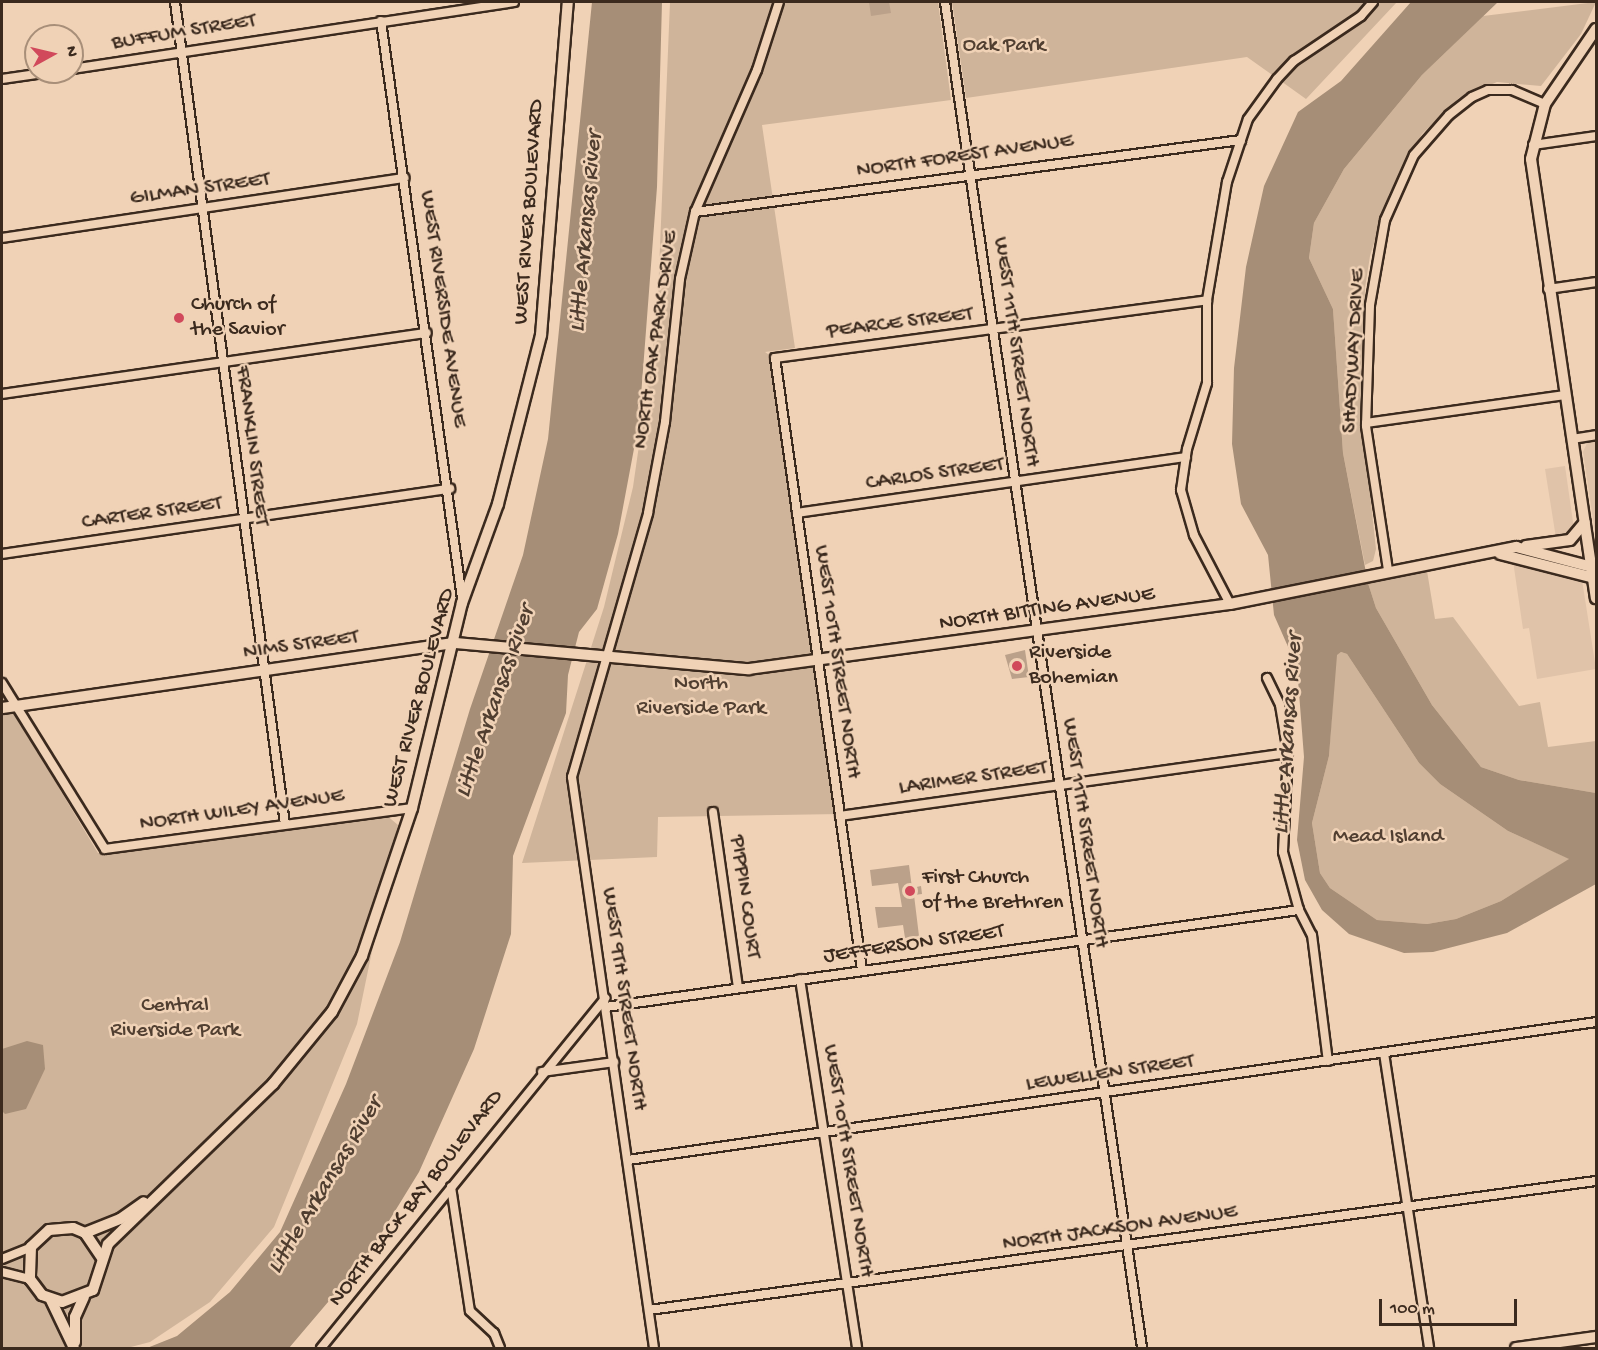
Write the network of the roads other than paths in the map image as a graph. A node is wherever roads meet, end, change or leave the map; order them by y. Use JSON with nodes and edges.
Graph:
{"nodes":[{"id":1,"x":175,"y":2,"type":"edge"},
{"id":2,"x":514,"y":2,"type":"edge"},
{"id":3,"x":568,"y":2,"type":"edge"},
{"id":4,"x":779,"y":2,"type":"edge"},
{"id":5,"x":945,"y":2,"type":"edge"},
{"id":6,"x":1372,"y":2,"type":"edge"},
{"id":7,"x":457,"y":6,"type":"edge"},
{"id":8,"x":381,"y":21,"type":"junction"},
{"id":9,"x":1596,"y":29,"type":"edge"},
{"id":10,"x":182,"y":52,"type":"junction"},
{"id":11,"x":84,"y":67,"type":"edge"},
{"id":12,"x":24,"y":76,"type":"edge"},
{"id":13,"x":2,"y":79,"type":"edge"},
{"id":14,"x":1545,"y":104,"type":"junction"},
{"id":15,"x":1596,"y":136,"type":"edge"},
{"id":16,"x":1241,"y":140,"type":"junction"},
{"id":17,"x":1533,"y":145,"type":"junction"},
{"id":18,"x":970,"y":175,"type":"junction"},
{"id":19,"x":405,"y":178,"type":"junction"},
{"id":20,"x":202,"y":208,"type":"junction"},
{"id":21,"x":695,"y":212,"type":"junction"},
{"id":22,"x":2,"y":238,"type":"edge"},
{"id":23,"x":1596,"y":282,"type":"edge"},
{"id":24,"x":1548,"y":289,"type":"junction"},
{"id":25,"x":1207,"y":300,"type":"junction"},
{"id":26,"x":994,"y":330,"type":"junction"},
{"id":27,"x":428,"y":333,"type":"junction"},
{"id":28,"x":775,"y":358,"type":"joint"},
{"id":29,"x":222,"y":362,"type":"junction"},
{"id":30,"x":2,"y":394,"type":"edge"},
{"id":31,"x":1565,"y":395,"type":"junction"},
{"id":32,"x":1366,"y":423,"type":"junction"},
{"id":33,"x":1596,"y":435,"type":"edge"},
{"id":34,"x":1572,"y":439,"type":"junction"},
{"id":35,"x":1186,"y":457,"type":"junction"},
{"id":36,"x":1016,"y":482,"type":"junction"},
{"id":37,"x":450,"y":489,"type":"junction"},
{"id":38,"x":797,"y":513,"type":"junction"},
{"id":39,"x":242,"y":519,"type":"junction"},
{"id":40,"x":1585,"y":522,"type":"junction"},
{"id":41,"x":1516,"y":548,"type":"junction"},
{"id":42,"x":2,"y":554,"type":"edge"},
{"id":43,"x":1491,"y":554,"type":"junction"},
{"id":44,"x":1388,"y":570,"type":"junction"},
{"id":45,"x":1595,"y":573,"type":"edge"},
{"id":46,"x":1596,"y":598,"type":"edge"},
{"id":47,"x":462,"y":603,"type":"junction"},
{"id":48,"x":1230,"y":604,"type":"junction"},
{"id":49,"x":1036,"y":631,"type":"junction"},
{"id":50,"x":455,"y":643,"type":"junction"},
{"id":51,"x":606,"y":658,"type":"junction"},
{"id":52,"x":818,"y":660,"type":"junction"},
{"id":53,"x":264,"y":672,"type":"junction"},
{"id":54,"x":1268,"y":678,"type":"dead end"},
{"id":55,"x":2,"y":683,"type":"edge"},
{"id":56,"x":15,"y":706,"type":"junction"},
{"id":57,"x":2,"y":708,"type":"edge"},
{"id":58,"x":1288,"y":753,"type":"junction"},
{"id":59,"x":1058,"y":786,"type":"junction"},
{"id":60,"x":412,"y":808,"type":"junction"},
{"id":61,"x":714,"y":812,"type":"dead end"},
{"id":62,"x":840,"y":816,"type":"junction"},
{"id":63,"x":285,"y":824,"type":"junction"},
{"id":64,"x":1299,"y":910,"type":"junction"},
{"id":65,"x":1081,"y":940,"type":"junction"},
{"id":66,"x":862,"y":970,"type":"junction"},
{"id":67,"x":800,"y":979,"type":"junction"},
{"id":68,"x":738,"y":988,"type":"junction"},
{"id":69,"x":605,"y":998,"type":"junction"},
{"id":70,"x":606,"y":1007,"type":"junction"},
{"id":71,"x":1596,"y":1023,"type":"edge"},
{"id":72,"x":1384,"y":1053,"type":"junction"},
{"id":73,"x":1328,"y":1061,"type":"junction"},
{"id":74,"x":614,"y":1062,"type":"junction"},
{"id":75,"x":542,"y":1072,"type":"junction"},
{"id":76,"x":1104,"y":1093,"type":"junction"},
{"id":77,"x":824,"y":1132,"type":"junction"},
{"id":78,"x":628,"y":1160,"type":"junction"},
{"id":79,"x":1596,"y":1181,"type":"edge"},
{"id":80,"x":451,"y":1187,"type":"junction"},
{"id":81,"x":164,"y":1188,"type":"junction"},
{"id":82,"x":1407,"y":1208,"type":"junction"},
{"id":83,"x":85,"y":1233,"type":"junction"},
{"id":84,"x":1127,"y":1246,"type":"junction"},
{"id":85,"x":31,"y":1247,"type":"junction"},
{"id":86,"x":102,"y":1258,"type":"junction"},
{"id":87,"x":2,"y":1259,"type":"edge"},
{"id":88,"x":2,"y":1272,"type":"edge"},
{"id":89,"x":30,"y":1279,"type":"junction"},
{"id":90,"x":848,"y":1283,"type":"junction"},
{"id":91,"x":84,"y":1297,"type":"junction"},
{"id":92,"x":51,"y":1300,"type":"junction"},
{"id":93,"x":649,"y":1310,"type":"junction"},
{"id":94,"x":1596,"y":1337,"type":"edge"},
{"id":95,"x":74,"y":1348,"type":"edge"},
{"id":96,"x":321,"y":1348,"type":"edge"},
{"id":97,"x":500,"y":1348,"type":"edge"},
{"id":98,"x":654,"y":1348,"type":"edge"},
{"id":99,"x":857,"y":1348,"type":"edge"},
{"id":100,"x":1142,"y":1348,"type":"edge"},
{"id":101,"x":1429,"y":1348,"type":"edge"},
{"id":102,"x":1516,"y":1348,"type":"edge"}],
"edges":[{"from":1,"to":10,"type":"street","name":"FRANKLIN STREET"},
{"from":2,"to":7,"type":"street","name":"BUFFUM STREET"},
{"from":3,"to":47,"type":"street","name":"WEST RIVER BOULEVARD"},
{"from":4,"to":21,"type":"street","name":"NORTH OAK PARK DRIVE"},
{"from":5,"to":18,"type":"street","name":"WEST 11TH STREET NORTH"},
{"from":6,"to":16,"type":"street"},
{"from":7,"to":8,"type":"street","name":"BUFFUM STREET"},
{"from":8,"to":10,"type":"street","name":"BUFFUM STREET"},
{"from":8,"to":19,"type":"street","name":"WEST RIVERSIDE AVENUE"},
{"from":9,"to":14,"type":"street"},
{"from":10,"to":11,"type":"street","name":"BUFFUM STREET"},
{"from":10,"to":20,"type":"street","name":"FRANKLIN STREET"},
{"from":12,"to":13,"type":"street"},
{"from":14,"to":17,"type":"street"},
{"from":14,"to":32,"type":"street","name":"SHADYWAY DRIVE"},
{"from":15,"to":17,"type":"street"},
{"from":16,"to":18,"type":"street","name":"NORTH FOREST AVENUE"},
{"from":16,"to":25,"type":"street"},
{"from":17,"to":24,"type":"street"},
{"from":18,"to":21,"type":"street","name":"NORTH FOREST AVENUE"},
{"from":18,"to":26,"type":"street","name":"WEST 11TH STREET NORTH"},
{"from":19,"to":20,"type":"street","name":"GILMAN STREET"},
{"from":19,"to":27,"type":"street","name":"WEST RIVERSIDE AVENUE"},
{"from":20,"to":22,"type":"street","name":"GILMAN STREET"},
{"from":20,"to":29,"type":"street","name":"FRANKLIN STREET"},
{"from":21,"to":51,"type":"street","name":"NORTH OAK PARK DRIVE"},
{"from":23,"to":24,"type":"street"},
{"from":24,"to":31,"type":"street"},
{"from":25,"to":26,"type":"street","name":"PEARCE STREET"},
{"from":25,"to":35,"type":"street"},
{"from":26,"to":28,"type":"street","name":"PEARCE STREET"},
{"from":26,"to":36,"type":"street","name":"WEST 11TH STREET NORTH"},
{"from":27,"to":29,"type":"street"},
{"from":27,"to":37,"type":"street","name":"WEST RIVERSIDE AVENUE"},
{"from":28,"to":38,"type":"street","name":"WEST 10TH STREET NORTH"},
{"from":29,"to":30,"type":"street"},
{"from":29,"to":39,"type":"street","name":"FRANKLIN STREET"},
{"from":31,"to":32,"type":"street"},
{"from":31,"to":34,"type":"street"},
{"from":32,"to":44,"type":"street","name":"SHADYWAY DRIVE"},
{"from":33,"to":34,"type":"street"},
{"from":34,"to":40,"type":"street"},
{"from":35,"to":36,"type":"street","name":"CARLOS STREET"},
{"from":35,"to":48,"type":"street"},
{"from":36,"to":38,"type":"street","name":"CARLOS STREET"},
{"from":36,"to":49,"type":"street","name":"WEST 11TH STREET NORTH"},
{"from":37,"to":39,"type":"street","name":"CARTER STREET"},
{"from":37,"to":47,"type":"street","name":"WEST RIVERSIDE AVENUE"},
{"from":38,"to":52,"type":"street","name":"WEST 10TH STREET NORTH"},
{"from":39,"to":42,"type":"street","name":"CARTER STREET"},
{"from":39,"to":53,"type":"street","name":"FRANKLIN STREET"},
{"from":40,"to":41,"type":"street"},
{"from":40,"to":45,"type":"street"},
{"from":41,"to":43,"type":"street","name":"NORTH BITTING AVENUE"},
{"from":41,"to":45,"type":"street","name":"NORTH BITTING AVENUE"},
{"from":43,"to":44,"type":"street","name":"NORTH BITTING AVENUE"},
{"from":43,"to":45,"type":"street","name":"NORTH BITTING AVENUE"},
{"from":44,"to":48,"type":"street","name":"NORTH BITTING AVENUE"},
{"from":45,"to":46,"type":"street"},
{"from":47,"to":50,"type":"street","name":"WEST RIVER BOULEVARD"},
{"from":48,"to":49,"type":"street","name":"NORTH BITTING AVENUE"},
{"from":49,"to":52,"type":"street","name":"NORTH BITTING AVENUE"},
{"from":49,"to":59,"type":"street","name":"WEST 11TH STREET NORTH"},
{"from":50,"to":51,"type":"street","name":"NIMS STREET"},
{"from":50,"to":53,"type":"street","name":"NIMS STREET"},
{"from":50,"to":60,"type":"street","name":"WEST RIVER BOULEVARD"},
{"from":51,"to":52,"type":"street","name":"NORTH BITTING AVENUE"},
{"from":51,"to":69,"type":"street","name":"WEST 9TH STREET NORTH"},
{"from":52,"to":62,"type":"street","name":"WEST 10TH STREET NORTH"},
{"from":53,"to":56,"type":"street","name":"NIMS STREET"},
{"from":53,"to":63,"type":"street","name":"FRANKLIN STREET"},
{"from":54,"to":58,"type":"street"},
{"from":55,"to":56,"type":"street"},
{"from":56,"to":57,"type":"street","name":"NIMS STREET"},
{"from":56,"to":63,"type":"street","name":"NORTH WILEY AVENUE"},
{"from":58,"to":59,"type":"street","name":"LARIMER STREET"},
{"from":58,"to":64,"type":"street"},
{"from":59,"to":62,"type":"street","name":"LARIMER STREET"},
{"from":59,"to":65,"type":"street","name":"WEST 11TH STREET NORTH"},
{"from":60,"to":63,"type":"street","name":"NORTH WILEY AVENUE"},
{"from":60,"to":81,"type":"street","name":"WEST RIVER BOULEVARD"},
{"from":61,"to":68,"type":"street","name":"PIPPIN COURT"},
{"from":62,"to":66,"type":"street","name":"WEST 10TH STREET NORTH"},
{"from":64,"to":65,"type":"street","name":"JEFFERSON STREET"},
{"from":64,"to":73,"type":"street"},
{"from":65,"to":66,"type":"street","name":"JEFFERSON STREET"},
{"from":65,"to":76,"type":"street","name":"WEST 11TH STREET NORTH"},
{"from":66,"to":67,"type":"street","name":"JEFFERSON STREET"},
{"from":67,"to":68,"type":"street","name":"JEFFERSON STREET"},
{"from":67,"to":77,"type":"street","name":"WEST 10TH STREET NORTH"},
{"from":68,"to":70,"type":"street","name":"JEFFERSON STREET"},
{"from":69,"to":70,"type":"street","name":"WEST 9TH STREET NORTH"},
{"from":69,"to":75,"type":"street","name":"NORTH BACK BAY BOULEVARD"},
{"from":70,"to":74,"type":"street","name":"WEST 9TH STREET NORTH"},
{"from":71,"to":72,"type":"street","name":"LEWELLEN STREET"},
{"from":72,"to":73,"type":"street","name":"LEWELLEN STREET"},
{"from":72,"to":82,"type":"street"},
{"from":73,"to":76,"type":"street","name":"LEWELLEN STREET"},
{"from":74,"to":75,"type":"street"},
{"from":74,"to":78,"type":"street","name":"WEST 9TH STREET NORTH"},
{"from":75,"to":80,"type":"street","name":"NORTH BACK BAY BOULEVARD"},
{"from":76,"to":77,"type":"street","name":"LEWELLEN STREET"},
{"from":76,"to":84,"type":"street","name":"WEST 11TH STREET NORTH"},
{"from":77,"to":78,"type":"street","name":"LEWELLEN STREET"},
{"from":77,"to":90,"type":"street","name":"WEST 10TH STREET NORTH"},
{"from":78,"to":93,"type":"street","name":"WEST 9TH STREET NORTH"},
{"from":79,"to":82,"type":"street","name":"NORTH JACKSON AVENUE"},
{"from":80,"to":96,"type":"street","name":"NORTH BACK BAY BOULEVARD"},
{"from":80,"to":97,"type":"street"},
{"from":81,"to":83,"type":"street","name":"WEST RIVER BOULEVARD"},
{"from":81,"to":86,"type":"street","name":"WEST RIVER BOULEVARD"},
{"from":82,"to":84,"type":"street","name":"NORTH JACKSON AVENUE"},
{"from":82,"to":101,"type":"street"},
{"from":83,"to":85,"type":"street"},
{"from":83,"to":86,"type":"street"},
{"from":84,"to":90,"type":"street","name":"NORTH JACKSON AVENUE"},
{"from":84,"to":100,"type":"street","name":"WEST 11TH STREET NORTH"},
{"from":85,"to":87,"type":"street"},
{"from":85,"to":89,"type":"street"},
{"from":86,"to":91,"type":"street"},
{"from":88,"to":89,"type":"street"},
{"from":89,"to":92,"type":"street"},
{"from":90,"to":93,"type":"street","name":"NORTH JACKSON AVENUE"},
{"from":90,"to":99,"type":"street","name":"WEST 10TH STREET NORTH"},
{"from":91,"to":92,"type":"street"},
{"from":91,"to":95,"type":"street"},
{"from":92,"to":95,"type":"street"},
{"from":93,"to":98,"type":"street","name":"WEST 9TH STREET NORTH"},
{"from":94,"to":102,"type":"street"}]}
